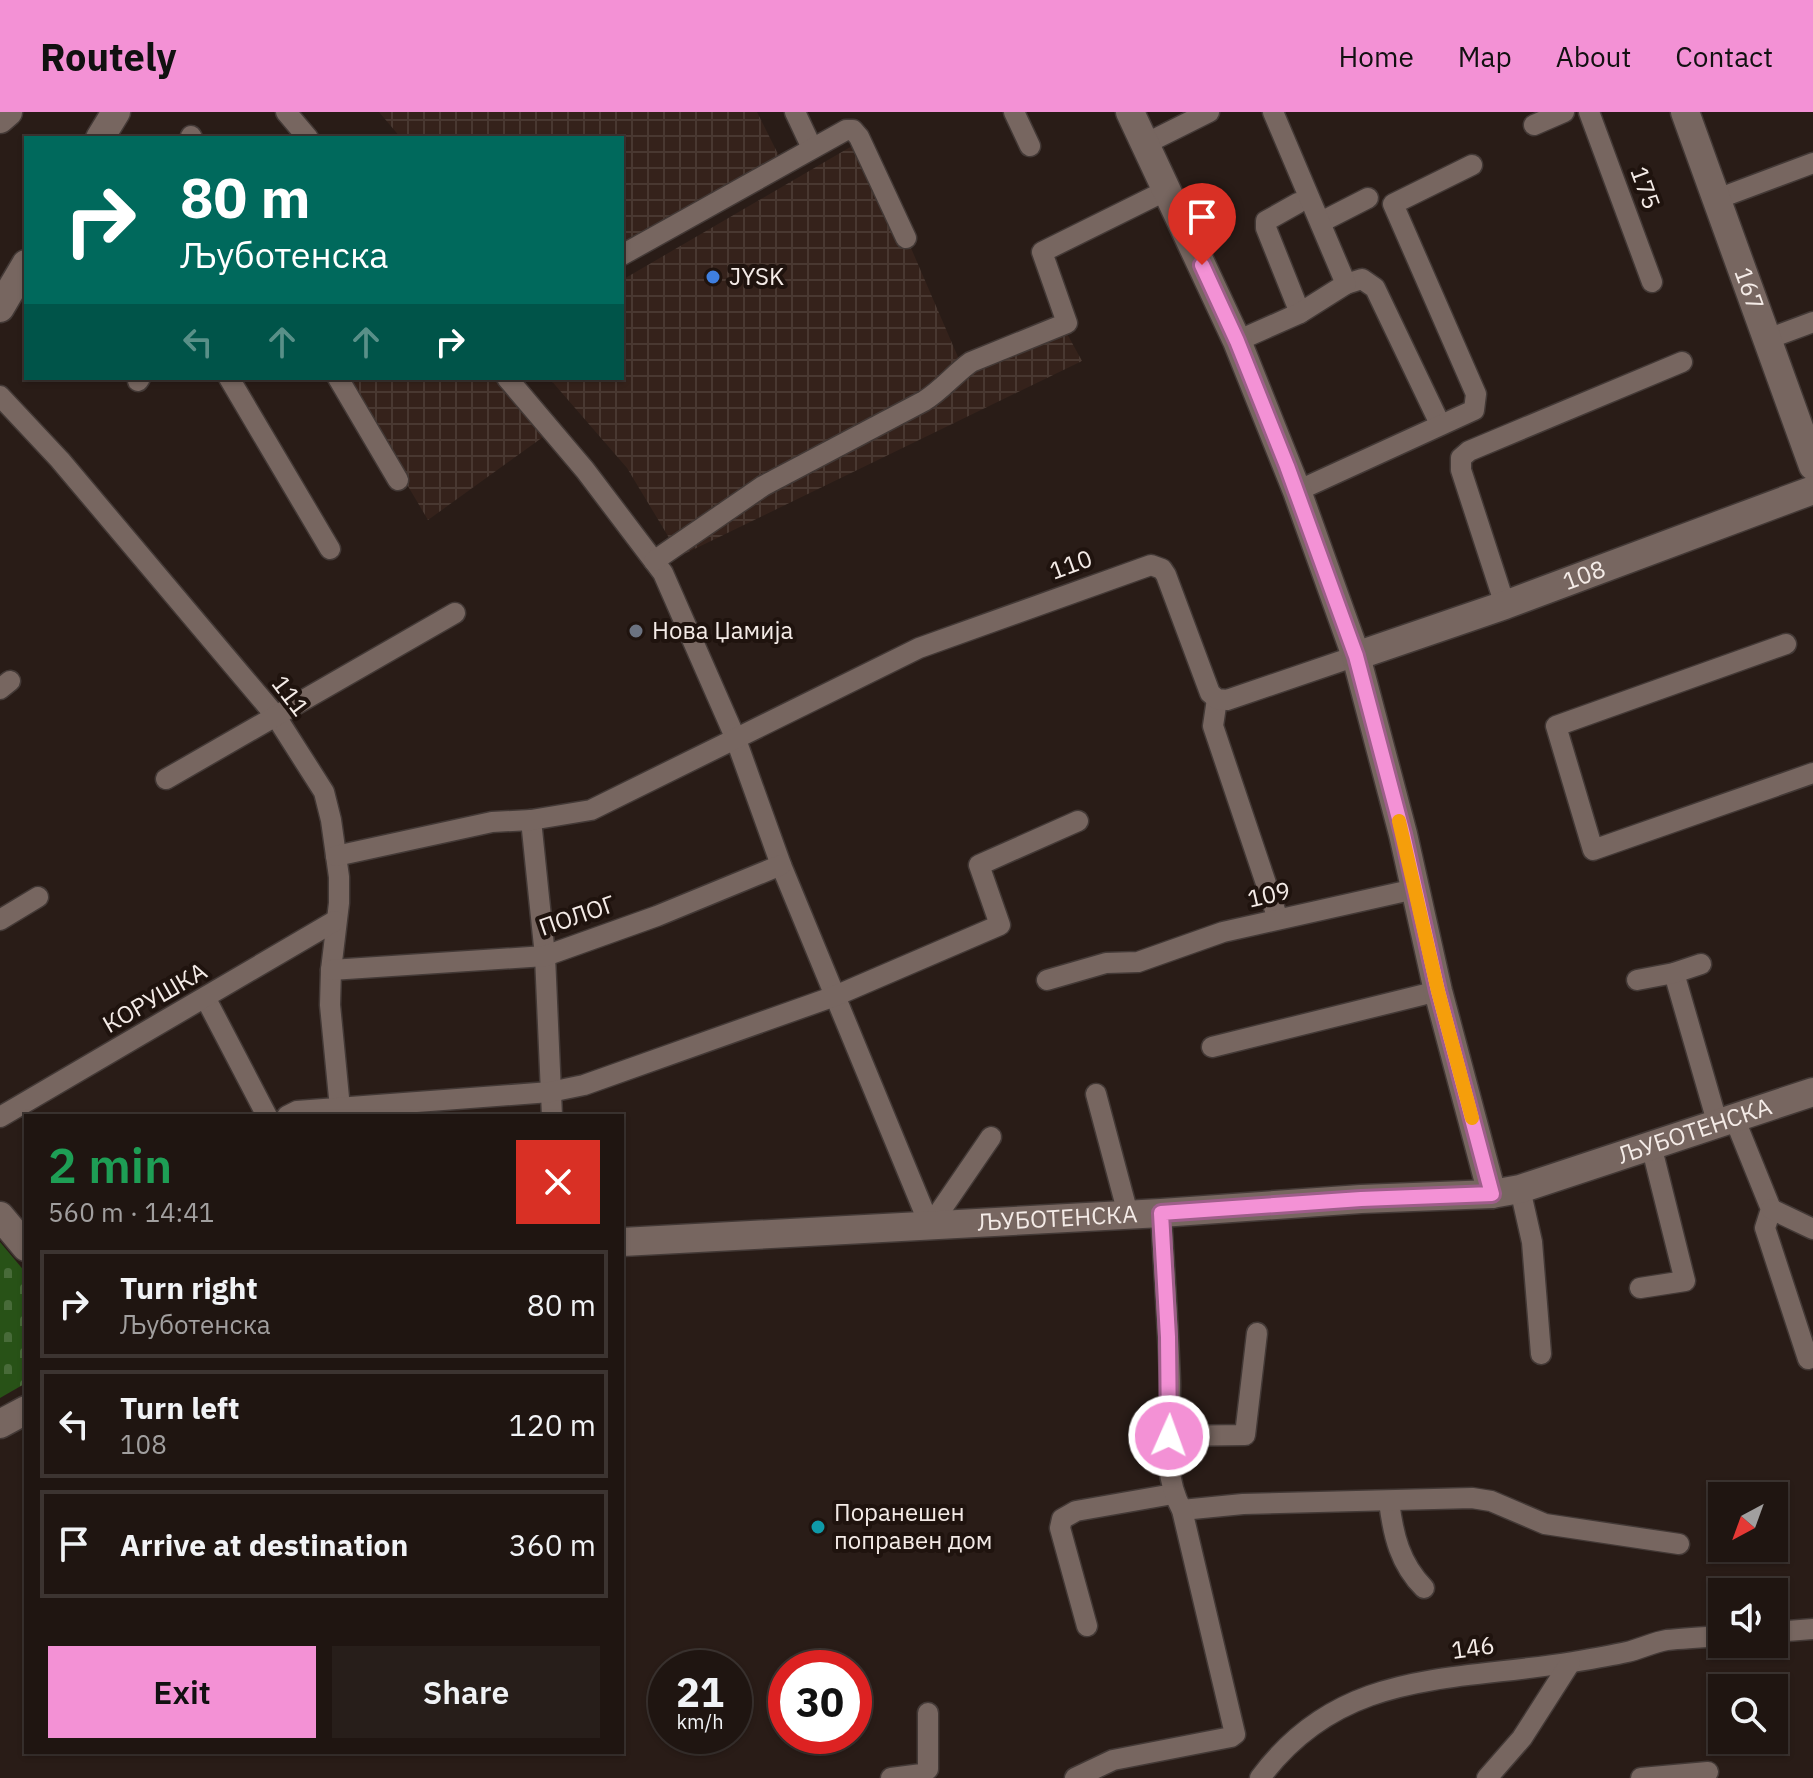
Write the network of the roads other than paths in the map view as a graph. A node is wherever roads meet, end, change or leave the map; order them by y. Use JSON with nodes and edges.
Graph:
{"nodes":[{"id":1,"x":8,"y":112,"type":"edge"},
{"id":2,"x":116,"y":112,"type":"edge"},
{"id":3,"x":286,"y":112,"type":"edge"},
{"id":4,"x":795,"y":112,"type":"edge"},
{"id":5,"x":1014,"y":112,"type":"edge"},
{"id":6,"x":1130,"y":112,"type":"edge"},
{"id":7,"x":1209,"y":112,"type":"edge"},
{"id":8,"x":1273,"y":112,"type":"edge"},
{"id":9,"x":1564,"y":112,"type":"edge"},
{"id":10,"x":1589,"y":112,"type":"edge"},
{"id":11,"x":1685,"y":112,"type":"edge"},
{"id":12,"x":0,"y":119,"type":"edge"},
{"id":13,"x":1534,"y":125,"type":"dead end"},
{"id":14,"x":101,"y":136,"type":"edge"},
{"id":15,"x":306,"y":136,"type":"edge"},
{"id":16,"x":1145,"y":144,"type":"junction"},
{"id":17,"x":811,"y":146,"type":"junction"},
{"id":18,"x":1030,"y":146,"type":"dead end"},
{"id":19,"x":1813,"y":163,"type":"edge"},
{"id":20,"x":1472,"y":165,"type":"dead end"},
{"id":21,"x":1167,"y":190,"type":"junction"},
{"id":22,"x":1368,"y":198,"type":"dead end"},
{"id":23,"x":1717,"y":199,"type":"junction"},
{"id":24,"x":1298,"y":203,"type":"dead end"},
{"id":25,"x":1321,"y":222,"type":"junction"},
{"id":26,"x":906,"y":238,"type":"dead end"},
{"id":27,"x":624,"y":254,"type":"edge"},
{"id":28,"x":24,"y":267,"type":"edge"},
{"id":29,"x":1652,"y":282,"type":"dead end"},
{"id":30,"x":1346,"y":284,"type":"junction"},
{"id":31,"x":0,"y":308,"type":"edge"},
{"id":32,"x":1300,"y":313,"type":"junction"},
{"id":33,"x":1813,"y":322,"type":"edge"},
{"id":34,"x":1765,"y":340,"type":"junction"},
{"id":35,"x":1237,"y":341,"type":"junction"},
{"id":36,"x":1682,"y":362,"type":"dead end"},
{"id":37,"x":230,"y":380,"type":"edge"},
{"id":38,"x":339,"y":380,"type":"edge"},
{"id":39,"x":509,"y":380,"type":"edge"},
{"id":40,"x":0,"y":396,"type":"edge"},
{"id":41,"x":1440,"y":424,"type":"junction"},
{"id":42,"x":1813,"y":466,"type":"edge"},
{"id":43,"x":398,"y":480,"type":"dead end"},
{"id":44,"x":1813,"y":490,"type":"edge"},
{"id":45,"x":1297,"y":491,"type":"junction"},
{"id":46,"x":330,"y":549,"type":"dead end"},
{"id":47,"x":654,"y":561,"type":"junction"},
{"id":48,"x":1505,"y":605,"type":"junction"},
{"id":49,"x":455,"y":613,"type":"dead end"},
{"id":50,"x":1786,"y":644,"type":"dead end"},
{"id":51,"x":1356,"y":656,"type":"junction"},
{"id":52,"x":1217,"y":699,"type":"junction"},
{"id":53,"x":275,"y":715,"type":"junction"},
{"id":54,"x":735,"y":737,"type":"junction"},
{"id":55,"x":1813,"y":773,"type":"edge"},
{"id":56,"x":166,"y":779,"type":"dead end"},
{"id":57,"x":531,"y":820,"type":"junction"},
{"id":58,"x":1078,"y":821,"type":"dead end"},
{"id":59,"x":336,"y":856,"type":"junction"},
{"id":60,"x":781,"y":865,"type":"junction"},
{"id":61,"x":1415,"y":889,"type":"junction"},
{"id":62,"x":38,"y":897,"type":"dead end"},
{"id":63,"x":1278,"y":919,"type":"junction"},
{"id":64,"x":0,"y":920,"type":"edge"},
{"id":65,"x":335,"y":921,"type":"junction"},
{"id":66,"x":545,"y":956,"type":"junction"},
{"id":67,"x":1701,"y":964,"type":"dead end"},
{"id":68,"x":331,"y":970,"type":"junction"},
{"id":69,"x":1674,"y":973,"type":"junction"},
{"id":70,"x":1047,"y":980,"type":"dead end"},
{"id":71,"x":1637,"y":980,"type":"dead end"},
{"id":72,"x":1438,"y":991,"type":"junction"},
{"id":73,"x":835,"y":996,"type":"junction"},
{"id":74,"x":206,"y":999,"type":"junction"},
{"id":75,"x":1212,"y":1047,"type":"dead end"},
{"id":76,"x":550,"y":1092,"type":"junction"},
{"id":77,"x":1096,"y":1094,"type":"dead end"},
{"id":78,"x":1812,"y":1098,"type":"edge"},
{"id":79,"x":340,"y":1108,"type":"junction"},
{"id":80,"x":266,"y":1114,"type":"edge"},
{"id":81,"x":291,"y":1114,"type":"edge"},
{"id":82,"x":552,"y":1114,"type":"edge"},
{"id":83,"x":0,"y":1117,"type":"edge"},
{"id":84,"x":1726,"y":1122,"type":"junction"},
{"id":85,"x":991,"y":1137,"type":"dead end"},
{"id":86,"x":1651,"y":1145,"type":"junction"},
{"id":87,"x":1506,"y":1192,"type":"junction"},
{"id":88,"x":1771,"y":1209,"type":"junction"},
{"id":89,"x":1161,"y":1213,"type":"junction"},
{"id":90,"x":1128,"y":1214,"type":"junction"},
{"id":91,"x":0,"y":1216,"type":"edge"},
{"id":92,"x":930,"y":1226,"type":"junction"},
{"id":93,"x":1813,"y":1229,"type":"edge"},
{"id":94,"x":624,"y":1242,"type":"edge"},
{"id":95,"x":24,"y":1245,"type":"edge"},
{"id":96,"x":1640,"y":1288,"type":"dead end"},
{"id":97,"x":1257,"y":1333,"type":"dead end"},
{"id":98,"x":1541,"y":1354,"type":"dead end"},
{"id":99,"x":1808,"y":1359,"type":"dead end"},
{"id":100,"x":24,"y":1411,"type":"edge"},
{"id":101,"x":0,"y":1424,"type":"edge"},
{"id":102,"x":1169,"y":1436,"type":"junction"},
{"id":103,"x":1389,"y":1501,"type":"junction"},
{"id":104,"x":1178,"y":1502,"type":"junction"},
{"id":105,"x":1679,"y":1544,"type":"dead end"},
{"id":106,"x":1424,"y":1588,"type":"dead end"},
{"id":107,"x":1087,"y":1626,"type":"dead end"},
{"id":108,"x":1813,"y":1629,"type":"edge"},
{"id":109,"x":1788,"y":1631,"type":"edge"},
{"id":110,"x":1708,"y":1637,"type":"edge"},
{"id":111,"x":1570,"y":1663,"type":"junction"},
{"id":112,"x":928,"y":1713,"type":"dead end"},
{"id":113,"x":1708,"y":1772,"type":"dead end"},
{"id":114,"x":891,"y":1778,"type":"edge"},
{"id":115,"x":1075,"y":1778,"type":"edge"},
{"id":116,"x":1260,"y":1778,"type":"edge"},
{"id":117,"x":1487,"y":1778,"type":"edge"},
{"id":118,"x":1641,"y":1778,"type":"edge"}],
"edges":[{"from":1,"to":12,"type":"street"},
{"from":2,"to":14,"type":"street"},
{"from":3,"to":15,"type":"street"},
{"from":4,"to":17,"type":"street"},
{"from":5,"to":18,"type":"street"},
{"from":6,"to":16,"type":"street"},
{"from":7,"to":16,"type":"street"},
{"from":8,"to":25,"type":"street"},
{"from":9,"to":13,"type":"street"},
{"from":10,"to":29,"type":"street","name":"175"},
{"from":11,"to":23,"type":"street","name":"167"},
{"from":16,"to":21,"type":"street"},
{"from":17,"to":26,"type":"street"},
{"from":17,"to":27,"type":"street"},
{"from":19,"to":23,"type":"street"},
{"from":20,"to":41,"type":"street"},
{"from":21,"to":35,"type":"street"},
{"from":21,"to":47,"type":"street"},
{"from":22,"to":25,"type":"street"},
{"from":23,"to":34,"type":"street","name":"167"},
{"from":24,"to":32,"type":"street"},
{"from":25,"to":30,"type":"street"},
{"from":28,"to":31,"type":"street"},
{"from":30,"to":32,"type":"street"},
{"from":30,"to":41,"type":"street"},
{"from":32,"to":35,"type":"street"},
{"from":33,"to":34,"type":"street"},
{"from":34,"to":42,"type":"street","name":"167"},
{"from":35,"to":45,"type":"street"},
{"from":36,"to":48,"type":"street"},
{"from":37,"to":46,"type":"street"},
{"from":38,"to":43,"type":"street"},
{"from":39,"to":47,"type":"street"},
{"from":40,"to":53,"type":"street","name":"111"},
{"from":41,"to":45,"type":"street"},
{"from":44,"to":48,"type":"street","name":"108"},
{"from":45,"to":51,"type":"street"},
{"from":47,"to":54,"type":"street"},
{"from":48,"to":51,"type":"street","name":"108"},
{"from":49,"to":53,"type":"street"},
{"from":50,"to":55,"type":"street"},
{"from":51,"to":52,"type":"street"},
{"from":51,"to":61,"type":"street"},
{"from":52,"to":54,"type":"street","name":"110"},
{"from":52,"to":63,"type":"street"},
{"from":53,"to":56,"type":"street"},
{"from":53,"to":59,"type":"street","name":"111"},
{"from":54,"to":57,"type":"street"},
{"from":54,"to":60,"type":"street"},
{"from":57,"to":59,"type":"street"},
{"from":57,"to":66,"type":"street"},
{"from":58,"to":73,"type":"street"},
{"from":59,"to":65,"type":"street","name":"111"},
{"from":60,"to":66,"type":"street","name":"ПОЛОГ"},
{"from":60,"to":73,"type":"street"},
{"from":61,"to":63,"type":"street","name":"109"},
{"from":61,"to":72,"type":"street"},
{"from":62,"to":64,"type":"street"},
{"from":63,"to":70,"type":"street","name":"109"},
{"from":65,"to":68,"type":"street","name":"111"},
{"from":65,"to":74,"type":"street","name":"КОРУШКА"},
{"from":66,"to":68,"type":"street","name":"ПОЛОГ"},
{"from":66,"to":76,"type":"street"},
{"from":67,"to":69,"type":"street"},
{"from":68,"to":79,"type":"street","name":"111"},
{"from":69,"to":71,"type":"street"},
{"from":69,"to":84,"type":"street"},
{"from":72,"to":75,"type":"street"},
{"from":72,"to":87,"type":"street"},
{"from":73,"to":76,"type":"street"},
{"from":73,"to":92,"type":"street"},
{"from":74,"to":80,"type":"street"},
{"from":74,"to":83,"type":"street","name":"КОРУШКА"},
{"from":76,"to":79,"type":"street"},
{"from":76,"to":82,"type":"street"},
{"from":77,"to":90,"type":"street"},
{"from":78,"to":84,"type":"street","name":"ЉУБОТЕНСКА"},
{"from":79,"to":81,"type":"street"},
{"from":84,"to":86,"type":"street","name":"ЉУБОТЕНСКА"},
{"from":84,"to":88,"type":"street"},
{"from":85,"to":92,"type":"street"},
{"from":86,"to":87,"type":"street","name":"ЉУБОТЕНСКА"},
{"from":86,"to":96,"type":"street"},
{"from":87,"to":89,"type":"street","name":"ЉУБОТЕНСКА"},
{"from":87,"to":98,"type":"street"},
{"from":88,"to":93,"type":"street"},
{"from":88,"to":99,"type":"street"},
{"from":89,"to":90,"type":"street","name":"ЉУБОТЕНСКА"},
{"from":89,"to":102,"type":"street"},
{"from":90,"to":92,"type":"street","name":"ЉУБОТЕНСКА"},
{"from":91,"to":95,"type":"street"},
{"from":92,"to":94,"type":"street","name":"ЉУБОТЕНСКА"},
{"from":97,"to":102,"type":"street"},
{"from":100,"to":101,"type":"street"},
{"from":102,"to":104,"type":"street"},
{"from":103,"to":104,"type":"street"},
{"from":103,"to":105,"type":"street"},
{"from":103,"to":106,"type":"street"},
{"from":104,"to":107,"type":"street"},
{"from":104,"to":115,"type":"street"},
{"from":108,"to":109,"type":"street"},
{"from":110,"to":111,"type":"street","name":"146"},
{"from":111,"to":116,"type":"street","name":"146"},
{"from":111,"to":117,"type":"street"},
{"from":112,"to":114,"type":"street"},
{"from":113,"to":118,"type":"street"}]}
